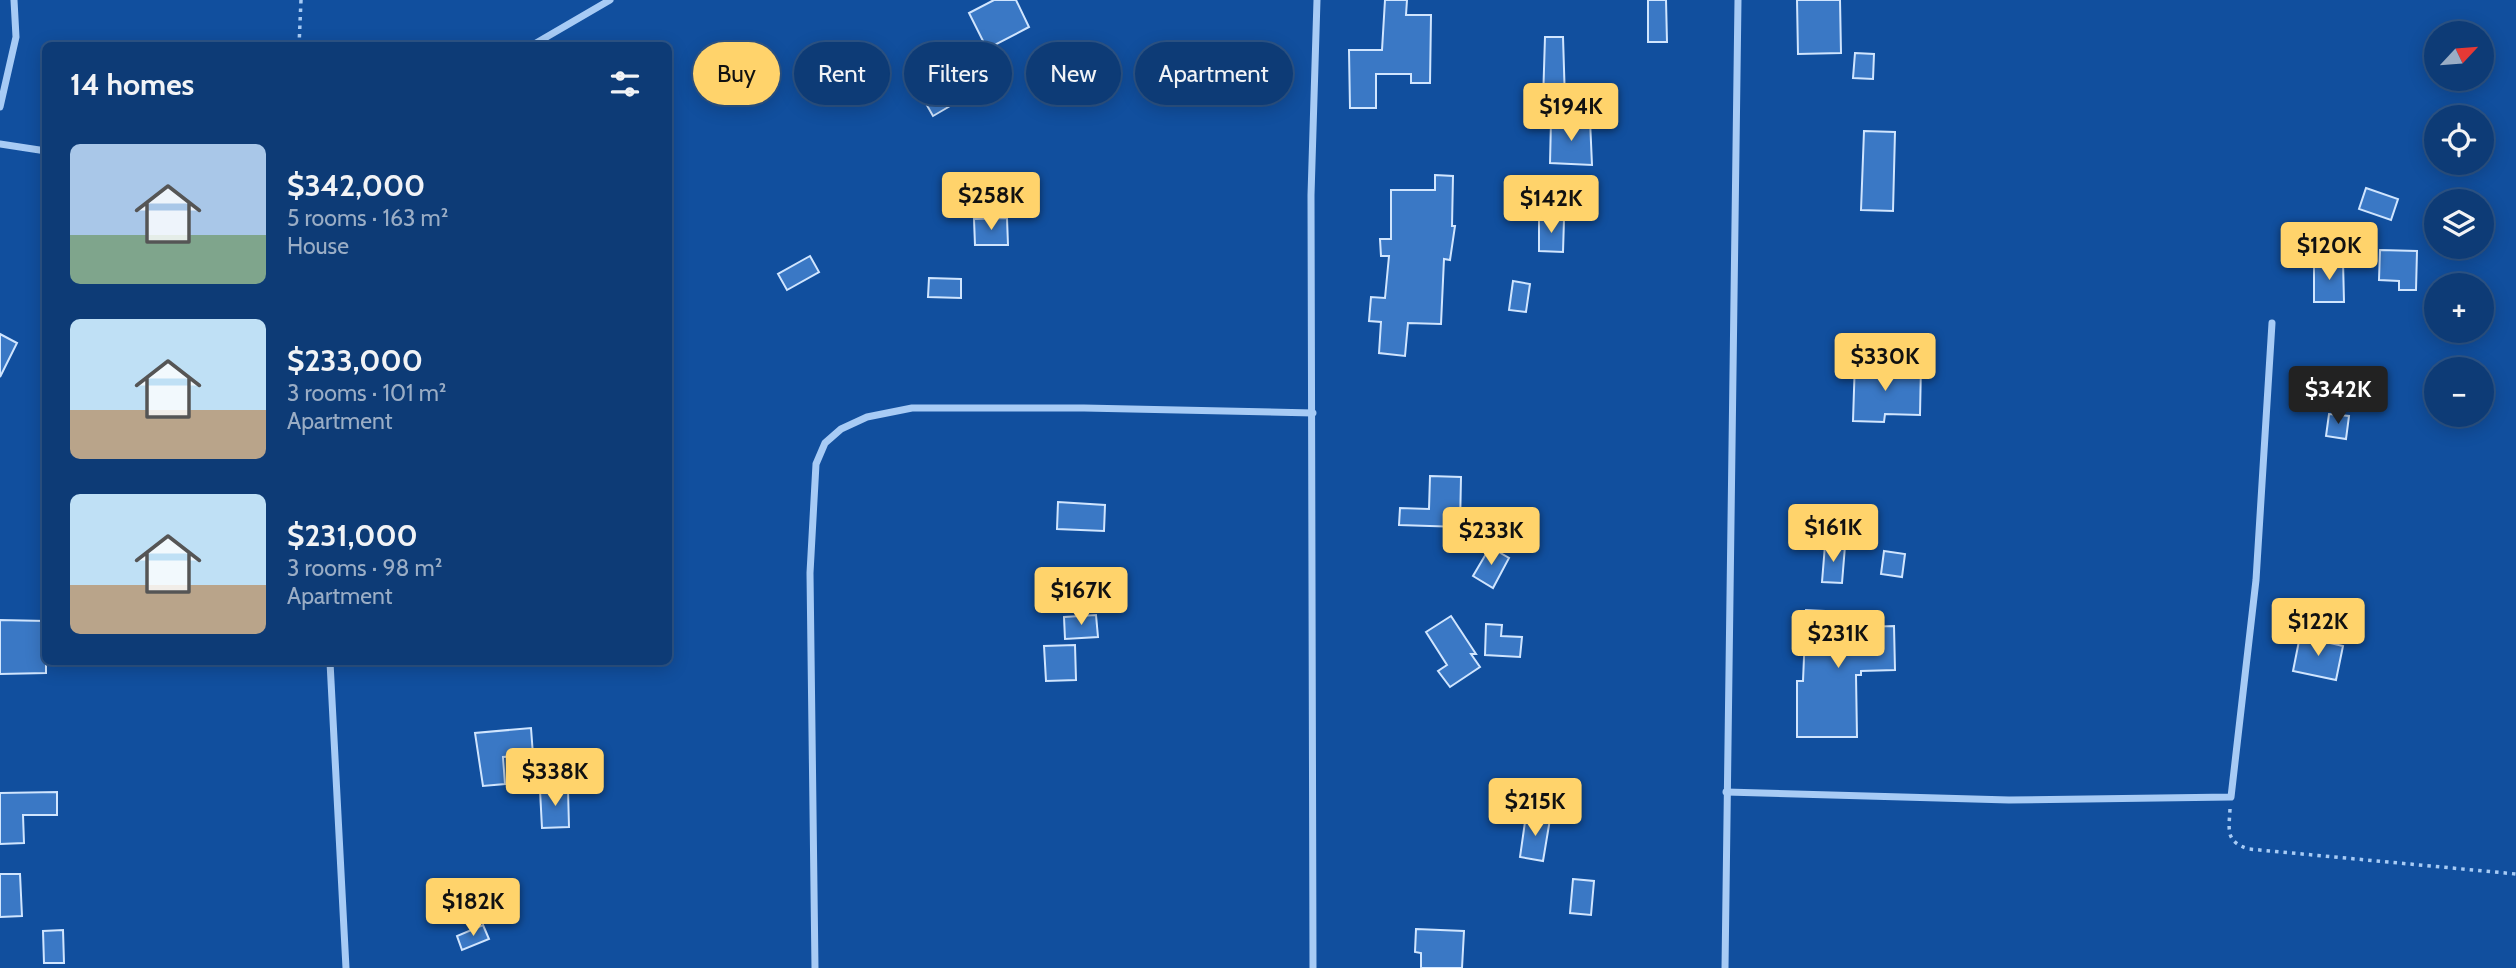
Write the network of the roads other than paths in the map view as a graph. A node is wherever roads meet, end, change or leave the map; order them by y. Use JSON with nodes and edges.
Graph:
{"nodes":[{"id":1,"x":14,"y":0,"type":"edge"},
{"id":2,"x":610,"y":0,"type":"edge"},
{"id":3,"x":1317,"y":0,"type":"edge"},
{"id":4,"x":1738,"y":0,"type":"edge"},
{"id":5,"x":538,"y":42,"type":"edge"},
{"id":6,"x":0,"y":107,"type":"edge"},
{"id":7,"x":0,"y":145,"type":"edge"},
{"id":8,"x":42,"y":150,"type":"edge"},
{"id":9,"x":2272,"y":323,"type":"dead end"},
{"id":10,"x":1313,"y":413,"type":"junction"},
{"id":11,"x":330,"y":665,"type":"edge"},
{"id":12,"x":1726,"y":792,"type":"junction"},
{"id":13,"x":346,"y":968,"type":"edge"},
{"id":14,"x":815,"y":968,"type":"edge"},
{"id":15,"x":1313,"y":968,"type":"edge"},
{"id":16,"x":1725,"y":968,"type":"edge"}],
"edges":[{"from":1,"to":6,"type":"street"},
{"from":2,"to":5,"type":"street"},
{"from":3,"to":10,"type":"street"},
{"from":4,"to":12,"type":"street"},
{"from":7,"to":8,"type":"street"},
{"from":9,"to":12,"type":"street"},
{"from":10,"to":14,"type":"street"},
{"from":10,"to":15,"type":"street"},
{"from":11,"to":13,"type":"street"},
{"from":12,"to":16,"type":"street"}]}
